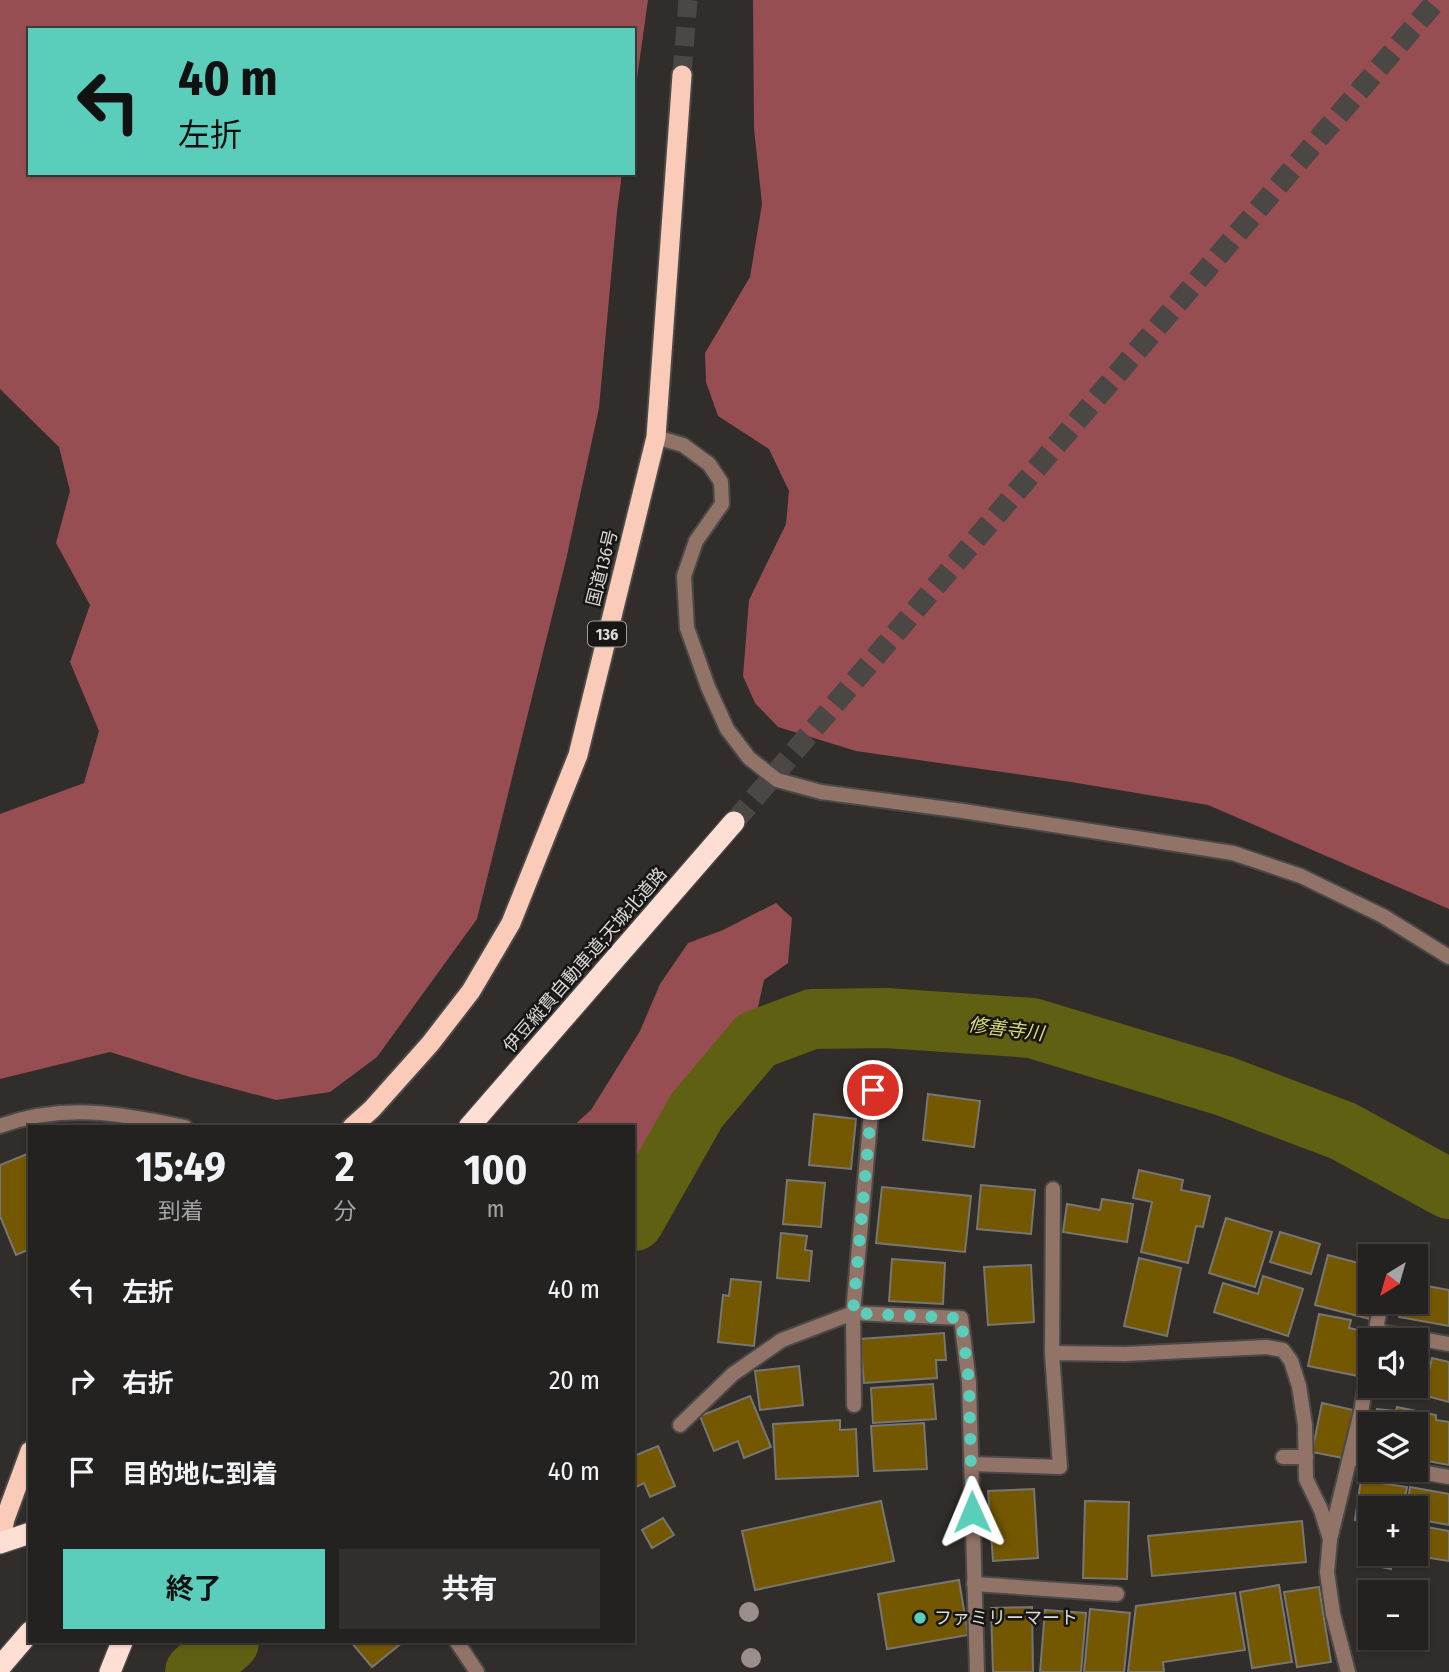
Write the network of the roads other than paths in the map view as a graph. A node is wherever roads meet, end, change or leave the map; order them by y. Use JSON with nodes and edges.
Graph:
{"nodes":[{"id":1,"x":682,"y":75,"type":"tunnel mouth"},
{"id":2,"x":656,"y":437,"type":"junction"},
{"id":3,"x":734,"y":822,"type":"tunnel mouth"},
{"id":4,"x":1449,"y":957,"type":"edge"},
{"id":5,"x":873,"y":1090,"type":"dead end"},
{"id":6,"x":474,"y":1122,"type":"edge"},
{"id":7,"x":176,"y":1125,"type":"edge"},
{"id":8,"x":354,"y":1125,"type":"edge"},
{"id":9,"x":0,"y":1126,"type":"edge"},
{"id":10,"x":1053,"y":1189,"type":"dead end"},
{"id":11,"x":853,"y":1313,"type":"junction"},
{"id":12,"x":1428,"y":1342,"type":"edge"},
{"id":13,"x":1449,"y":1344,"type":"edge"},
{"id":14,"x":1052,"y":1353,"type":"junction"},
{"id":15,"x":1362,"y":1398,"type":"edge"},
{"id":16,"x":854,"y":1405,"type":"dead end"},
{"id":17,"x":680,"y":1425,"type":"dead end"},
{"id":18,"x":28,"y":1456,"type":"edge"},
{"id":19,"x":1283,"y":1457,"type":"dead end"},
{"id":20,"x":1306,"y":1457,"type":"junction"},
{"id":21,"x":1350,"y":1458,"type":"junction"},
{"id":22,"x":1358,"y":1460,"type":"edge"},
{"id":23,"x":971,"y":1464,"type":"junction"},
{"id":24,"x":1428,"y":1474,"type":"edge"},
{"id":25,"x":1449,"y":1478,"type":"edge"},
{"id":26,"x":28,"y":1534,"type":"edge"},
{"id":27,"x":1330,"y":1539,"type":"junction"},
{"id":28,"x":0,"y":1542,"type":"edge"},
{"id":29,"x":974,"y":1584,"type":"junction"},
{"id":30,"x":1117,"y":1594,"type":"dead end"},
{"id":31,"x":28,"y":1634,"type":"edge"},
{"id":32,"x":122,"y":1643,"type":"edge"},
{"id":33,"x":458,"y":1643,"type":"edge"},
{"id":34,"x":0,"y":1667,"type":"edge"},
{"id":35,"x":110,"y":1672,"type":"edge"},
{"id":36,"x":477,"y":1672,"type":"edge"},
{"id":37,"x":977,"y":1672,"type":"edge"},
{"id":38,"x":1348,"y":1672,"type":"edge"}],
"edges":[{"from":1,"to":2,"type":"highway","name":"国道136号","number":"136"},
{"from":2,"to":4,"type":"street"},
{"from":2,"to":8,"type":"highway","name":"国道136号","number":"136"},
{"from":3,"to":6,"type":"highway","name":"伊豆縦貫自動車道;天城北道路"},
{"from":5,"to":11,"type":"street"},
{"from":7,"to":9,"type":"street"},
{"from":10,"to":14,"type":"street"},
{"from":11,"to":16,"type":"street"},
{"from":11,"to":17,"type":"street"},
{"from":11,"to":23,"type":"street"},
{"from":12,"to":13,"type":"street"},
{"from":14,"to":20,"type":"street"},
{"from":14,"to":23,"type":"street"},
{"from":15,"to":21,"type":"street"},
{"from":18,"to":28,"type":"highway"},
{"from":19,"to":20,"type":"street"},
{"from":20,"to":27,"type":"street"},
{"from":21,"to":22,"type":"street"},
{"from":21,"to":27,"type":"street"},
{"from":23,"to":29,"type":"street"},
{"from":24,"to":25,"type":"street"},
{"from":26,"to":28,"type":"highway"},
{"from":27,"to":38,"type":"street"},
{"from":29,"to":30,"type":"street"},
{"from":29,"to":37,"type":"street"},
{"from":31,"to":34,"type":"highway"},
{"from":32,"to":35,"type":"highway"},
{"from":33,"to":36,"type":"street"}]}
